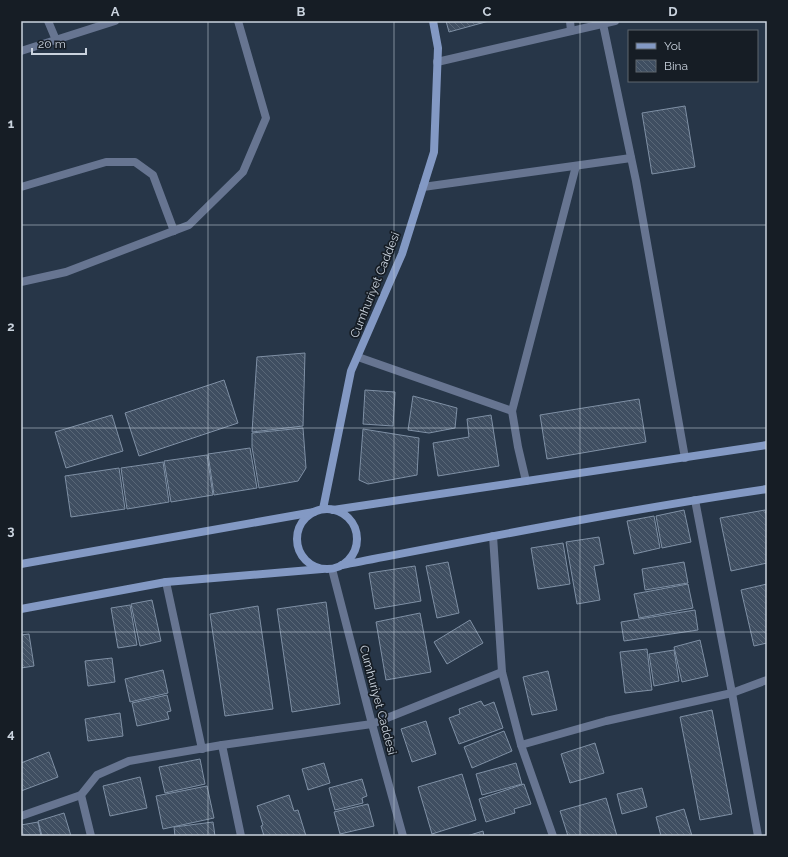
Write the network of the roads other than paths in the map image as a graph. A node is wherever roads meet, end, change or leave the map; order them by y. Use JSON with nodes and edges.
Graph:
{"nodes":[{"id":1,"x":48,"y":21,"type":"edge"},
{"id":2,"x":115,"y":21,"type":"edge"},
{"id":3,"x":238,"y":21,"type":"edge"},
{"id":4,"x":433,"y":21,"type":"edge"},
{"id":5,"x":570,"y":21,"type":"edge"},
{"id":6,"x":615,"y":21,"type":"edge"},
{"id":7,"x":603,"y":24,"type":"junction"},
{"id":8,"x":571,"y":31,"type":"junction"},
{"id":9,"x":56,"y":40,"type":"junction"},
{"id":10,"x":21,"y":51,"type":"edge"},
{"id":11,"x":437,"y":62,"type":"junction"},
{"id":12,"x":631,"y":158,"type":"junction"},
{"id":13,"x":576,"y":166,"type":"junction"},
{"id":14,"x":21,"y":187,"type":"edge"},
{"id":15,"x":423,"y":187,"type":"junction"},
{"id":16,"x":174,"y":231,"type":"junction"},
{"id":17,"x":21,"y":282,"type":"edge"},
{"id":18,"x":358,"y":357,"type":"junction"},
{"id":19,"x":512,"y":411,"type":"junction"},
{"id":20,"x":767,"y":446,"type":"edge"},
{"id":21,"x":686,"y":458,"type":"junction"},
{"id":22,"x":526,"y":481,"type":"junction"},
{"id":23,"x":767,"y":489,"type":"edge"},
{"id":24,"x":695,"y":500,"type":"junction"},
{"id":25,"x":323,"y":509,"type":"junction"},
{"id":26,"x":333,"y":510,"type":"junction"},
{"id":27,"x":314,"y":512,"type":"junction"},
{"id":28,"x":493,"y":536,"type":"junction"},
{"id":29,"x":21,"y":564,"type":"edge"},
{"id":30,"x":342,"y":565,"type":"junction"},
{"id":31,"x":322,"y":569,"type":"junction"},
{"id":32,"x":332,"y":569,"type":"junction"},
{"id":33,"x":166,"y":582,"type":"junction"},
{"id":34,"x":21,"y":609,"type":"edge"},
{"id":35,"x":502,"y":672,"type":"junction"},
{"id":36,"x":767,"y":680,"type":"edge"},
{"id":37,"x":732,"y":693,"type":"junction"},
{"id":38,"x":372,"y":724,"type":"junction"},
{"id":39,"x":222,"y":745,"type":"junction"},
{"id":40,"x":521,"y":745,"type":"junction"},
{"id":41,"x":202,"y":749,"type":"junction"},
{"id":42,"x":81,"y":795,"type":"junction"},
{"id":43,"x":21,"y":816,"type":"edge"},
{"id":44,"x":91,"y":836,"type":"edge"},
{"id":45,"x":241,"y":836,"type":"edge"},
{"id":46,"x":403,"y":836,"type":"edge"},
{"id":47,"x":553,"y":836,"type":"edge"},
{"id":48,"x":757,"y":836,"type":"edge"}],
"edges":[{"from":1,"to":9,"type":"street"},
{"from":2,"to":9,"type":"street"},
{"from":3,"to":16,"type":"street"},
{"from":4,"to":11,"type":"street","name":"Cumhuriyet Caddesi"},
{"from":5,"to":8,"type":"street"},
{"from":6,"to":7,"type":"street"},
{"from":7,"to":8,"type":"street"},
{"from":7,"to":12,"type":"street"},
{"from":8,"to":11,"type":"street"},
{"from":9,"to":10,"type":"street"},
{"from":11,"to":15,"type":"street","name":"Cumhuriyet Caddesi"},
{"from":12,"to":13,"type":"street"},
{"from":12,"to":21,"type":"street"},
{"from":13,"to":15,"type":"street"},
{"from":13,"to":19,"type":"street"},
{"from":14,"to":16,"type":"street"},
{"from":15,"to":18,"type":"street","name":"Cumhuriyet Caddesi"},
{"from":16,"to":17,"type":"street"},
{"from":18,"to":19,"type":"street"},
{"from":18,"to":25,"type":"street","name":"Cumhuriyet Caddesi"},
{"from":19,"to":22,"type":"street"},
{"from":20,"to":21,"type":"street"},
{"from":21,"to":22,"type":"street"},
{"from":22,"to":26,"type":"street"},
{"from":23,"to":24,"type":"street"},
{"from":24,"to":28,"type":"street"},
{"from":24,"to":37,"type":"street"},
{"from":25,"to":26,"type":"street"},
{"from":25,"to":27,"type":"street"},
{"from":26,"to":30,"type":"street"},
{"from":27,"to":29,"type":"street"},
{"from":27,"to":31,"type":"street"},
{"from":28,"to":30,"type":"street"},
{"from":28,"to":35,"type":"street"},
{"from":30,"to":32,"type":"street"},
{"from":31,"to":32,"type":"street"},
{"from":31,"to":33,"type":"street"},
{"from":32,"to":38,"type":"street","name":"Cumhuriyet Caddesi"},
{"from":33,"to":34,"type":"street"},
{"from":33,"to":41,"type":"street"},
{"from":35,"to":38,"type":"street"},
{"from":35,"to":40,"type":"street"},
{"from":36,"to":37,"type":"street"},
{"from":37,"to":40,"type":"street"},
{"from":37,"to":48,"type":"street"},
{"from":38,"to":39,"type":"street"},
{"from":38,"to":46,"type":"street","name":"Cumhuriyet Caddesi"},
{"from":39,"to":41,"type":"street"},
{"from":39,"to":45,"type":"street"},
{"from":40,"to":47,"type":"street"},
{"from":41,"to":42,"type":"street"},
{"from":42,"to":43,"type":"street"},
{"from":42,"to":44,"type":"street"}]}
